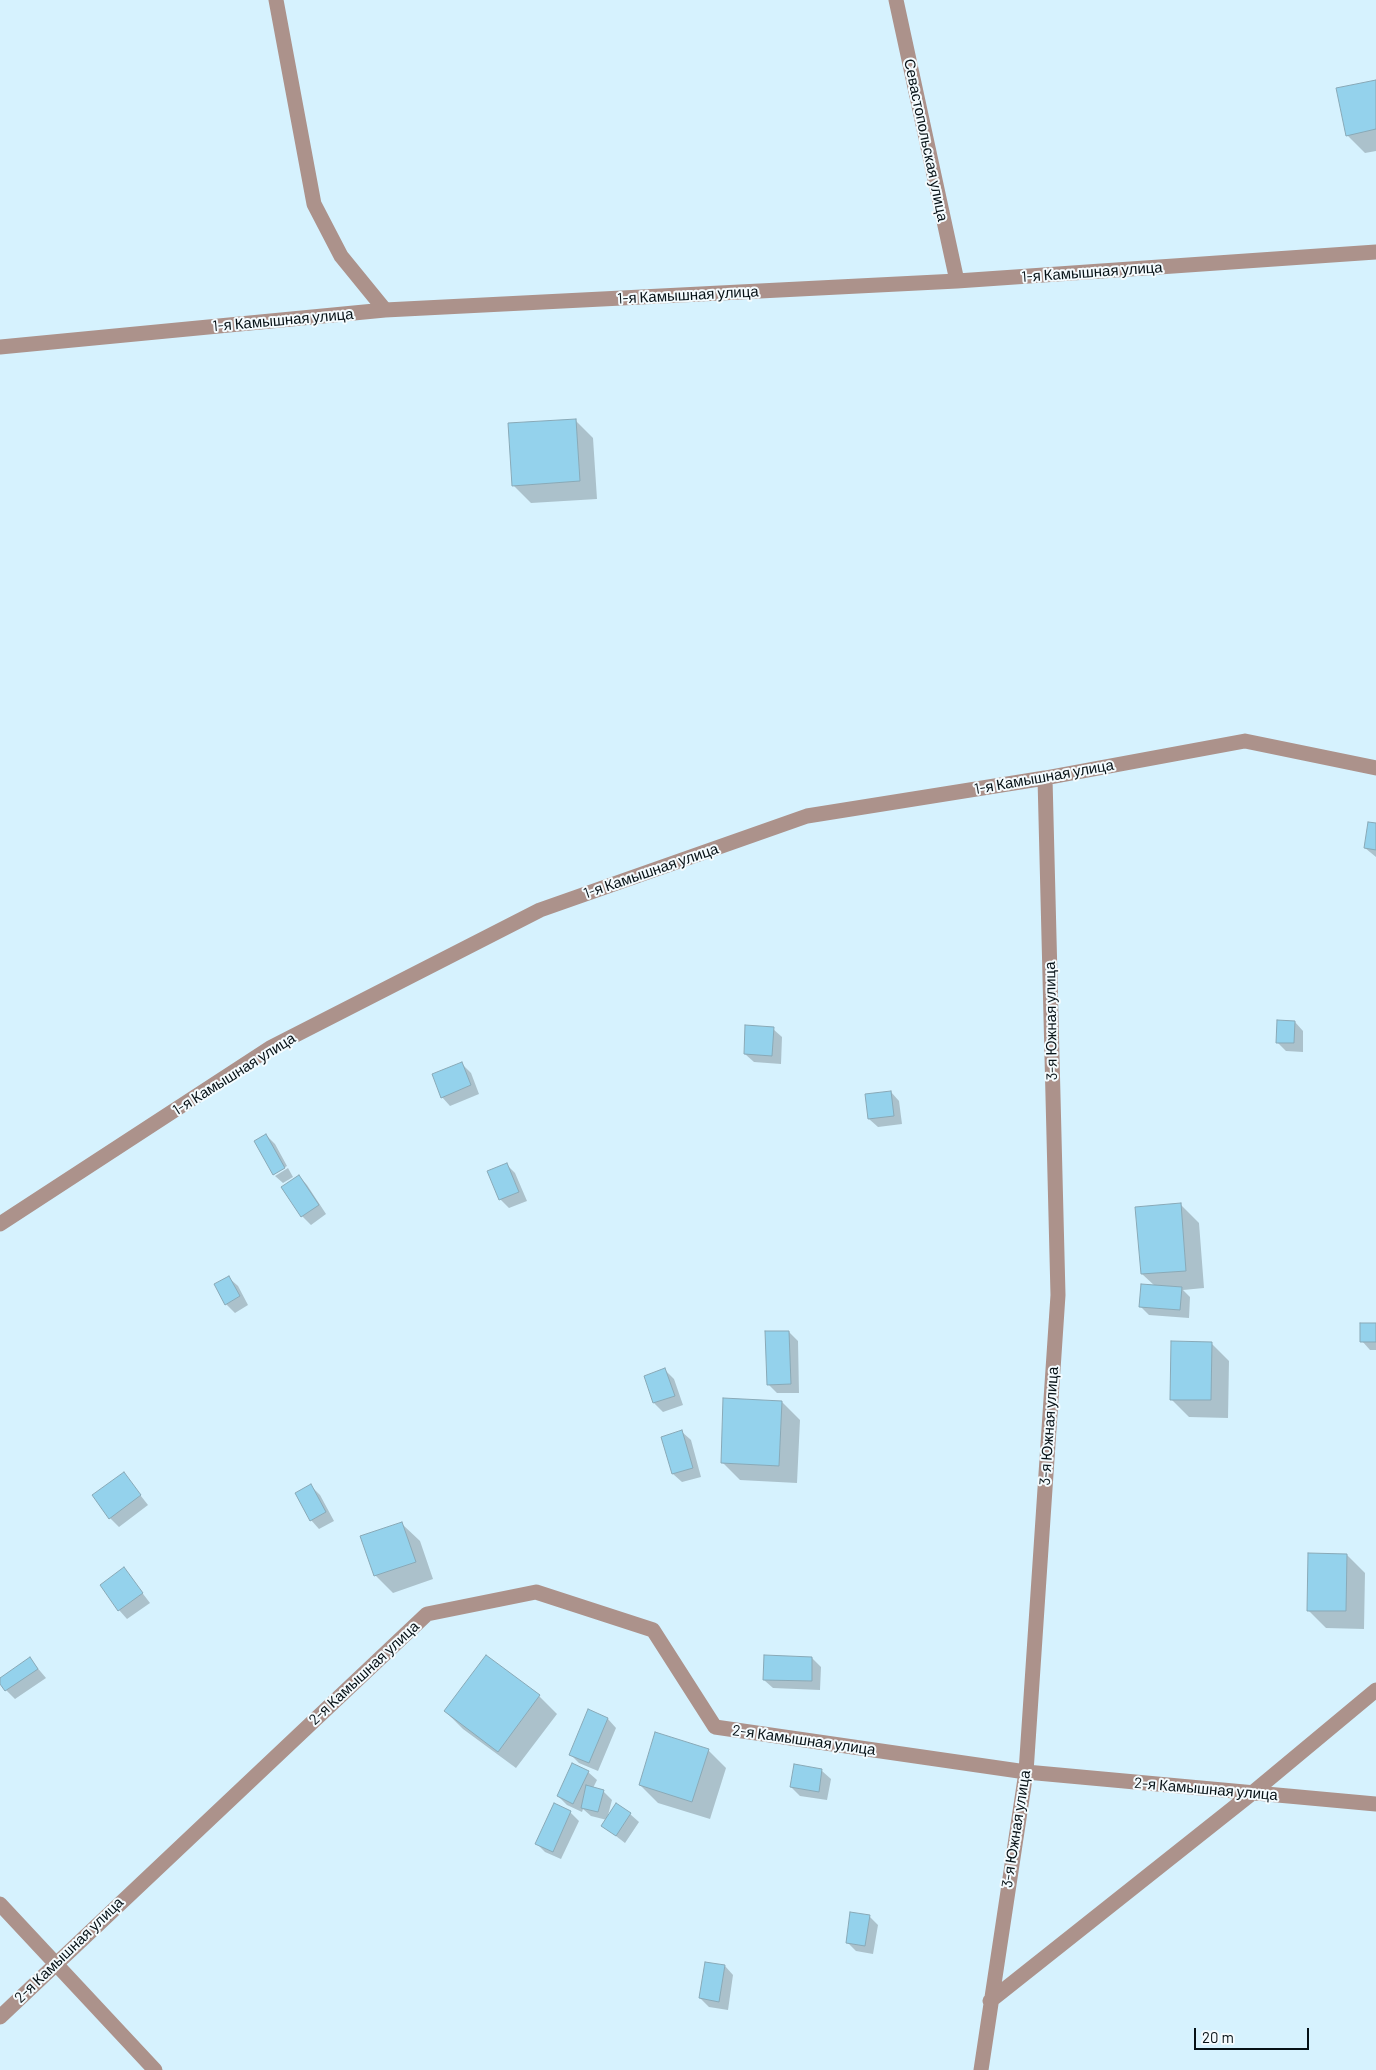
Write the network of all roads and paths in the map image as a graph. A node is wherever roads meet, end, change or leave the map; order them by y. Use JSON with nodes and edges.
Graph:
{"nodes":[{"id":1,"x":276,"y":0,"type":"edge"},
{"id":2,"x":896,"y":0,"type":"edge"},
{"id":3,"x":1376,"y":252,"type":"edge"},
{"id":4,"x":957,"y":281,"type":"junction"},
{"id":5,"x":385,"y":310,"type":"junction"},
{"id":6,"x":0,"y":347,"type":"edge"},
{"id":7,"x":1376,"y":768,"type":"edge"},
{"id":8,"x":1045,"y":778,"type":"junction"},
{"id":9,"x":0,"y":1224,"type":"edge"},
{"id":10,"x":1376,"y":1690,"type":"edge"},
{"id":11,"x":1026,"y":1772,"type":"junction"},
{"id":12,"x":1251,"y":1794,"type":"junction"},
{"id":13,"x":1376,"y":1804,"type":"edge"},
{"id":14,"x":0,"y":1904,"type":"edge"},
{"id":15,"x":56,"y":1962,"type":"junction"},
{"id":16,"x":990,"y":2001,"type":"junction"},
{"id":17,"x":0,"y":2017,"type":"edge"},
{"id":18,"x":155,"y":2070,"type":"edge"},
{"id":19,"x":981,"y":2070,"type":"edge"}],
"edges":[{"from":1,"to":5,"type":"street"},
{"from":2,"to":4,"type":"street","name":"Севастопольская улица"},
{"from":3,"to":4,"type":"street","name":"1-я Камышная улица"},
{"from":4,"to":5,"type":"street","name":"1-я Камышная улица"},
{"from":5,"to":6,"type":"street","name":"1-я Камышная улица"},
{"from":7,"to":8,"type":"street","name":"1-я Камышная улица"},
{"from":8,"to":9,"type":"street","name":"1-я Камышная улица"},
{"from":8,"to":11,"type":"street","name":"3-я Южная улица"},
{"from":10,"to":12,"type":"street"},
{"from":11,"to":12,"type":"street","name":"2-я Камышная улица"},
{"from":11,"to":15,"type":"street","name":"2-я Камышная улица"},
{"from":11,"to":16,"type":"street","name":"3-я Южная улица"},
{"from":12,"to":13,"type":"street","name":"2-я Камышная улица"},
{"from":12,"to":16,"type":"street"},
{"from":14,"to":15,"type":"street"},
{"from":15,"to":17,"type":"street","name":"2-я Камышная улица"},
{"from":15,"to":18,"type":"street"},
{"from":16,"to":19,"type":"street","name":"3-я Южная улица"}]}
